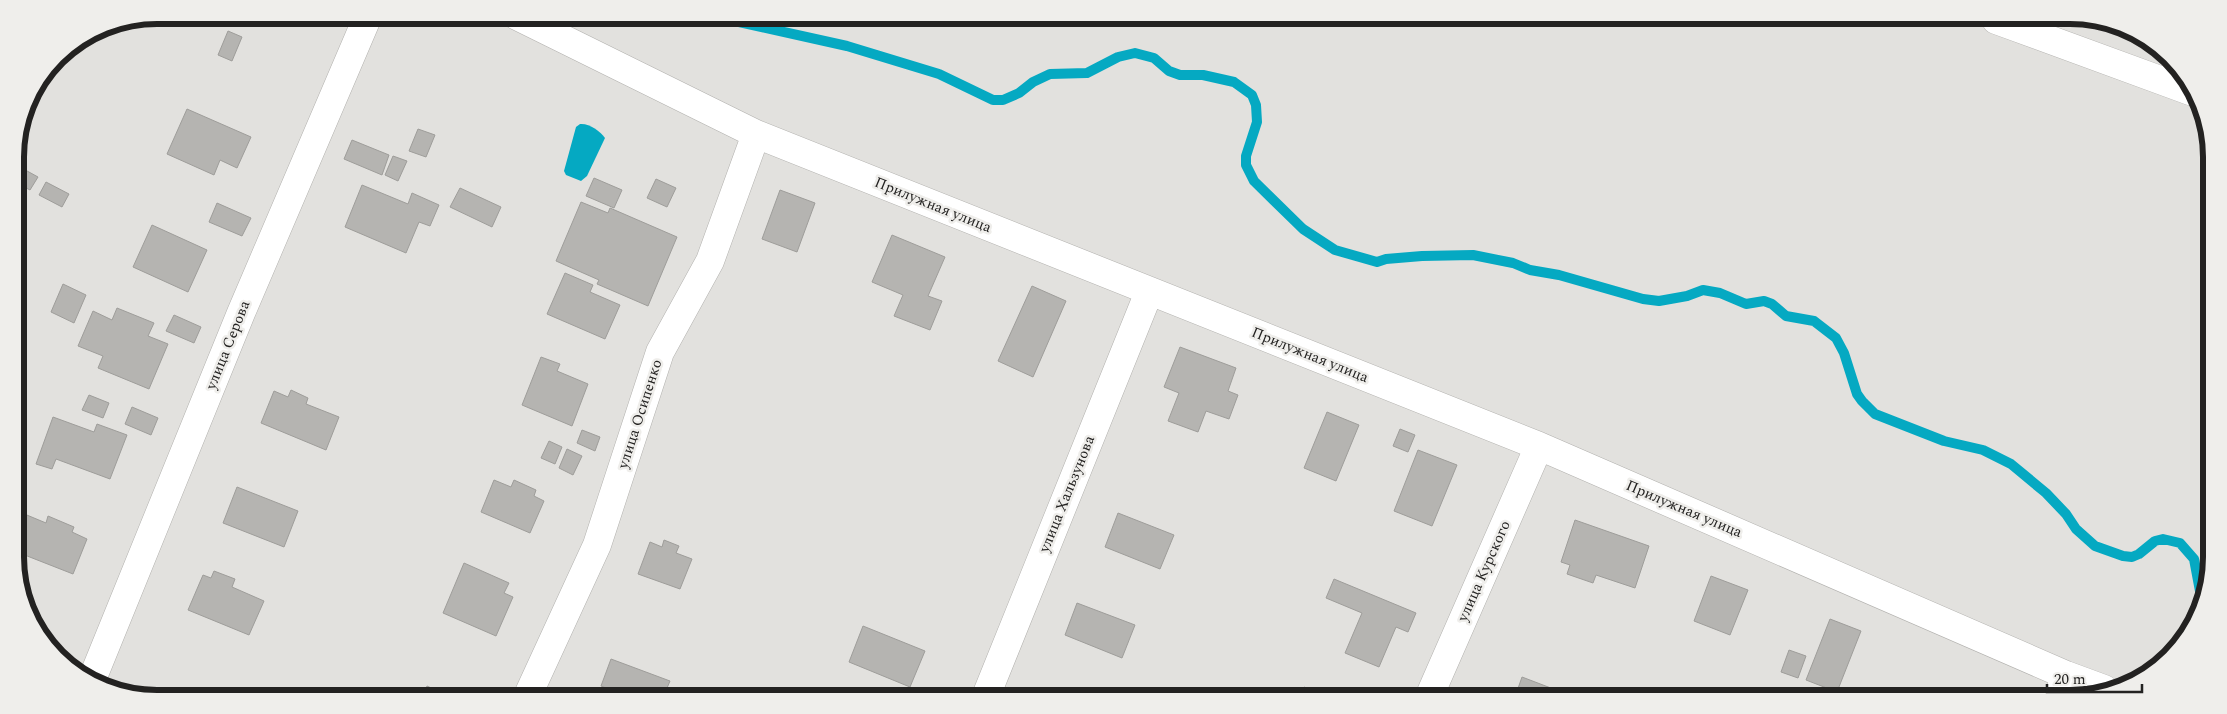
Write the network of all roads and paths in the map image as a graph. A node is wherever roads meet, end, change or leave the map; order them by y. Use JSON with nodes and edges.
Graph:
{"nodes":[{"id":1,"x":365,"y":24,"type":"edge"},
{"id":2,"x":533,"y":24,"type":"edge"},
{"id":3,"x":2007,"y":24,"type":"edge"},
{"id":4,"x":2184,"y":89,"type":"edge"},
{"id":5,"x":756,"y":134,"type":"junction"},
{"id":6,"x":1149,"y":292,"type":"junction"},
{"id":7,"x":1539,"y":446,"type":"junction"},
{"id":8,"x":94,"y":674,"type":"edge"},
{"id":9,"x":2062,"y":687,"type":"edge"},
{"id":10,"x":2092,"y":688,"type":"edge"},
{"id":11,"x":530,"y":690,"type":"edge"},
{"id":12,"x":988,"y":690,"type":"edge"},
{"id":13,"x":1432,"y":690,"type":"edge"}],
"edges":[{"from":1,"to":8,"type":"street","name":"улица Серова"},
{"from":2,"to":5,"type":"street","name":"Прилужная улица"},
{"from":3,"to":4,"type":"street"},
{"from":5,"to":6,"type":"street","name":"Прилужная улица"},
{"from":5,"to":11,"type":"street","name":"улица Осипенко"},
{"from":6,"to":7,"type":"street","name":"Прилужная улица"},
{"from":6,"to":12,"type":"street","name":"улица Хальзунова"},
{"from":7,"to":9,"type":"street","name":"Прилужная улица"},
{"from":7,"to":13,"type":"street","name":"улица Курского"},
{"from":9,"to":10,"type":"street","name":"Прилужная улица"}]}
